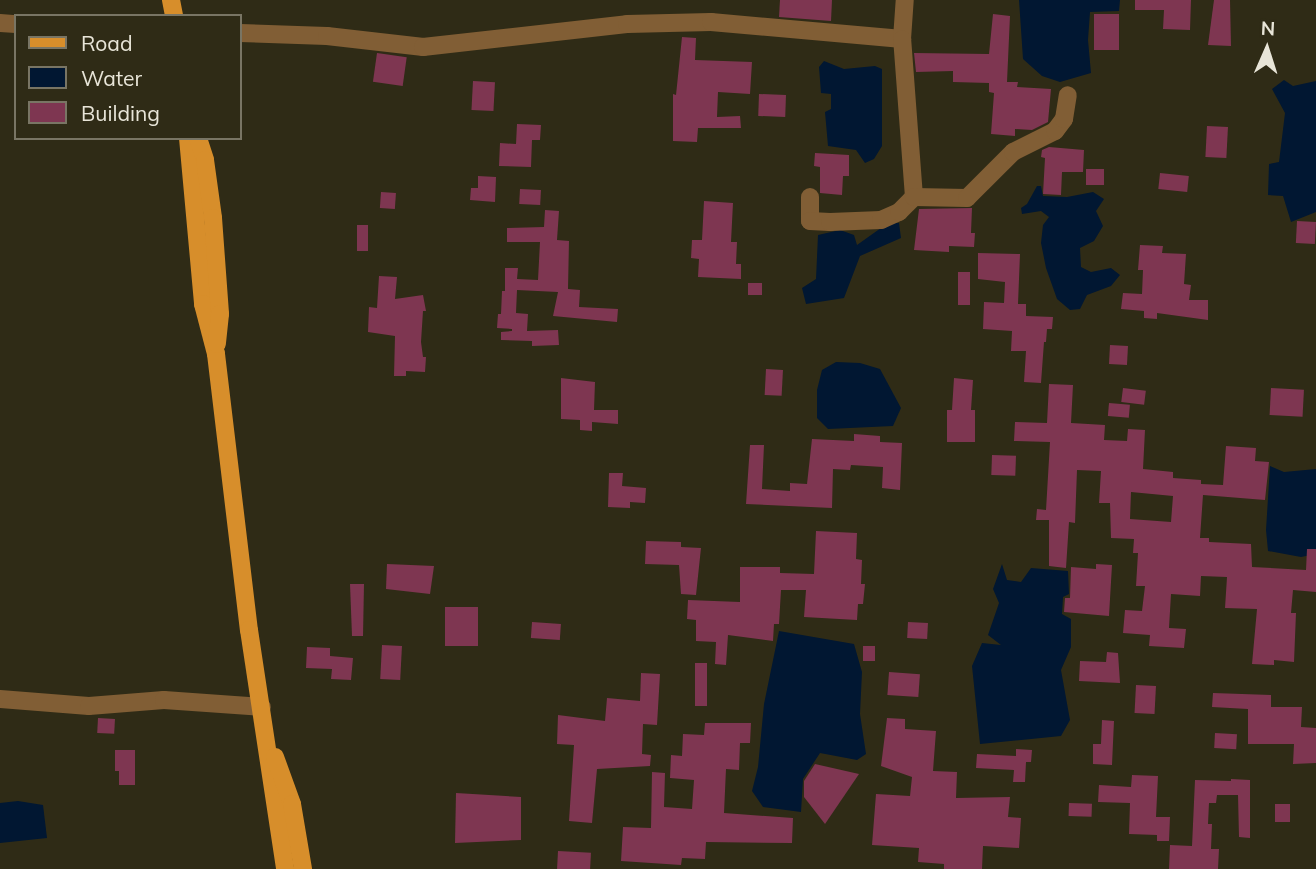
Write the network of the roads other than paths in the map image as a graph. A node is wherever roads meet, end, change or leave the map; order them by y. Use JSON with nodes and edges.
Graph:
{"nodes":[{"id":1,"x":905,"y":0,"type":"edge"},
{"id":2,"x":242,"y":33,"type":"edge"},
{"id":3,"x":902,"y":39,"type":"junction"},
{"id":4,"x":1068,"y":95,"type":"dead end"},
{"id":5,"x":188,"y":140,"type":"edge"},
{"id":6,"x":199,"y":140,"type":"edge"},
{"id":7,"x":810,"y":197,"type":"dead end"},
{"id":8,"x":914,"y":197,"type":"junction"},
{"id":9,"x":216,"y":354,"type":"junction"},
{"id":10,"x":0,"y":699,"type":"edge"},
{"id":11,"x":262,"y":707,"type":"junction"},
{"id":12,"x":268,"y":741,"type":"junction"},
{"id":13,"x":285,"y":869,"type":"edge"},
{"id":14,"x":303,"y":869,"type":"edge"}],
"edges":[{"from":1,"to":3,"type":"street"},
{"from":2,"to":3,"type":"street"},
{"from":3,"to":8,"type":"street"},
{"from":4,"to":8,"type":"street"},
{"from":5,"to":9,"type":"main road"},
{"from":6,"to":9,"type":"main road"},
{"from":7,"to":8,"type":"street"},
{"from":9,"to":11,"type":"main road"},
{"from":10,"to":11,"type":"street"},
{"from":11,"to":12,"type":"main road"},
{"from":12,"to":13,"type":"main road"},
{"from":12,"to":14,"type":"main road"}]}
